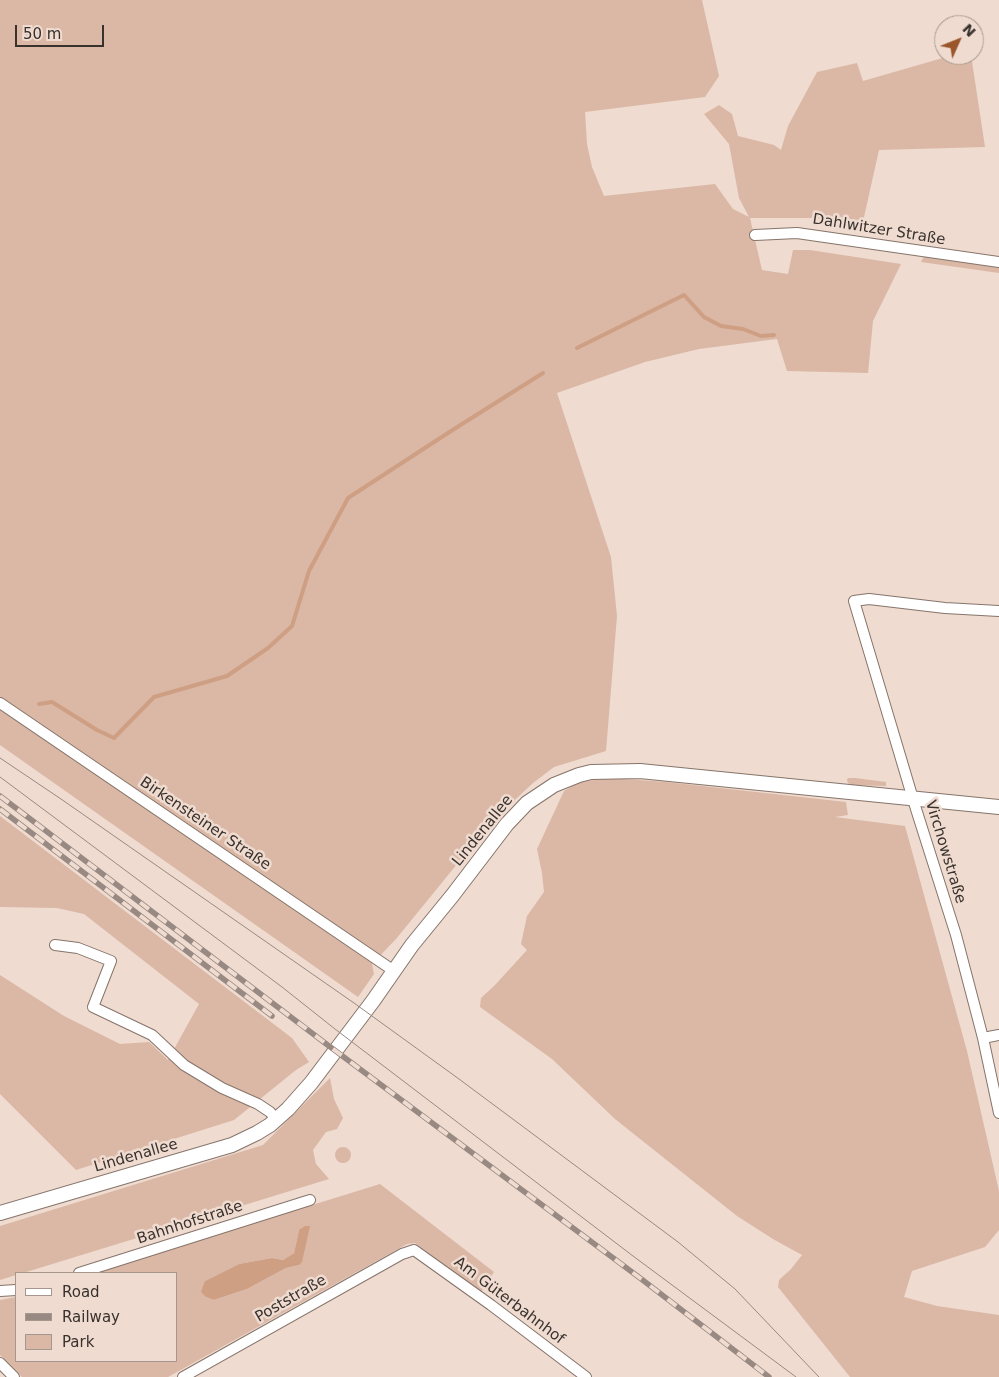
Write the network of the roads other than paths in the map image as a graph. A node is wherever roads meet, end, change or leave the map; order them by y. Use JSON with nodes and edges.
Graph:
{"nodes":[{"id":1,"x":755,"y":235,"type":"dead end"},
{"id":2,"x":999,"y":262,"type":"edge"},
{"id":3,"x":999,"y":611,"type":"edge"},
{"id":4,"x":0,"y":703,"type":"edge"},
{"id":5,"x":912,"y":797,"type":"junction"},
{"id":6,"x":999,"y":807,"type":"edge"},
{"id":7,"x":55,"y":945,"type":"dead end"},
{"id":8,"x":394,"y":971,"type":"junction"},
{"id":9,"x":999,"y":1035,"type":"edge"},
{"id":10,"x":983,"y":1038,"type":"junction"},
{"id":11,"x":999,"y":1113,"type":"edge"},
{"id":12,"x":276,"y":1119,"type":"junction"},
{"id":13,"x":310,"y":1200,"type":"dead end"},
{"id":14,"x":0,"y":1214,"type":"edge"},
{"id":15,"x":414,"y":1250,"type":"joint"},
{"id":16,"x":83,"y":1272,"type":"edge"},
{"id":17,"x":15,"y":1290,"type":"edge"},
{"id":18,"x":0,"y":1291,"type":"edge"},
{"id":19,"x":0,"y":1363,"type":"edge"},
{"id":20,"x":14,"y":1377,"type":"edge"},
{"id":21,"x":183,"y":1377,"type":"edge"},
{"id":22,"x":586,"y":1377,"type":"edge"}],
"edges":[{"from":1,"to":2,"type":"street","name":"Dahlwitzer Straße"},
{"from":3,"to":5,"type":"street","name":"Virchowstraße"},
{"from":4,"to":8,"type":"street","name":"Birkensteiner Straße"},
{"from":5,"to":6,"type":"street","name":"Lindenallee"},
{"from":5,"to":8,"type":"street","name":"Lindenallee"},
{"from":5,"to":10,"type":"street","name":"Virchowstraße"},
{"from":7,"to":12,"type":"street"},
{"from":8,"to":12,"type":"street","name":"Lindenallee"},
{"from":9,"to":10,"type":"street"},
{"from":10,"to":11,"type":"street","name":"Virchowstraße"},
{"from":12,"to":14,"type":"street","name":"Lindenallee"},
{"from":13,"to":16,"type":"street","name":"Bahnhofstraße"},
{"from":15,"to":21,"type":"street","name":"Poststraße"},
{"from":15,"to":22,"type":"street","name":"Am Güterbahnhof"},
{"from":17,"to":18,"type":"street"},
{"from":19,"to":20,"type":"street"}]}
